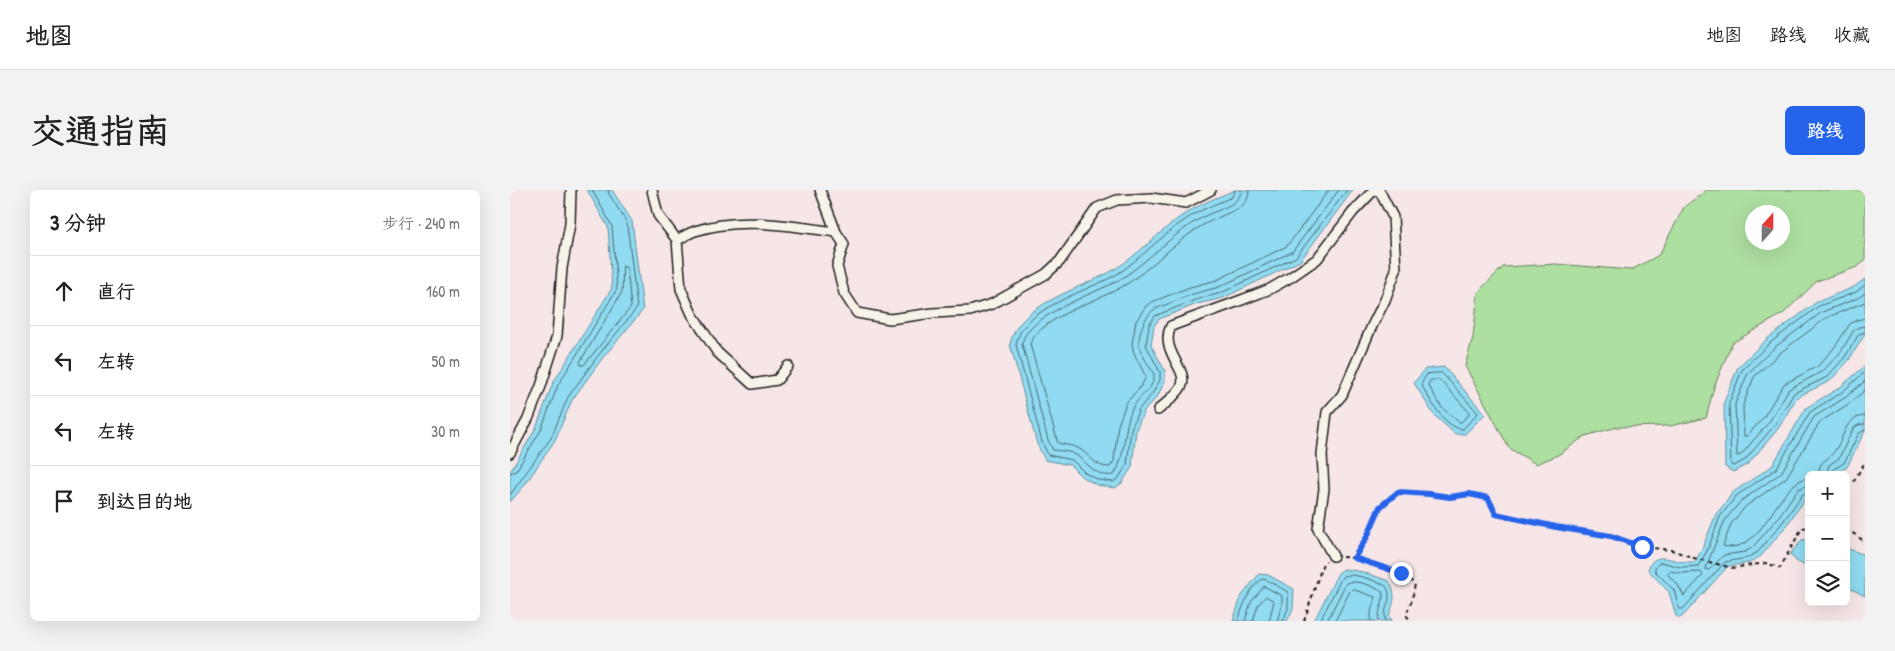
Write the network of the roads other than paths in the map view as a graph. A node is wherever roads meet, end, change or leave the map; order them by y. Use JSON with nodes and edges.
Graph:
{"nodes":[{"id":1,"x":572,"y":190,"type":"edge"},
{"id":2,"x":652,"y":190,"type":"edge"},
{"id":3,"x":820,"y":190,"type":"edge"},
{"id":4,"x":1211,"y":190,"type":"edge"},
{"id":5,"x":1374,"y":190,"type":"edge"},
{"id":6,"x":1379,"y":190,"type":"edge"},
{"id":7,"x":836,"y":232,"type":"junction"},
{"id":8,"x":678,"y":240,"type":"junction"},
{"id":9,"x":788,"y":366,"type":"dead end"},
{"id":10,"x":1158,"y":410,"type":"dead end"},
{"id":11,"x":510,"y":453,"type":"edge"},
{"id":12,"x":1333,"y":556,"type":"road end"}],
"edges":[{"from":1,"to":11,"type":"street"},
{"from":2,"to":8,"type":"street"},
{"from":3,"to":7,"type":"street"},
{"from":4,"to":7,"type":"street"},
{"from":5,"to":10,"type":"street"},
{"from":6,"to":12,"type":"street"},
{"from":7,"to":8,"type":"street"},
{"from":8,"to":9,"type":"street"}]}
